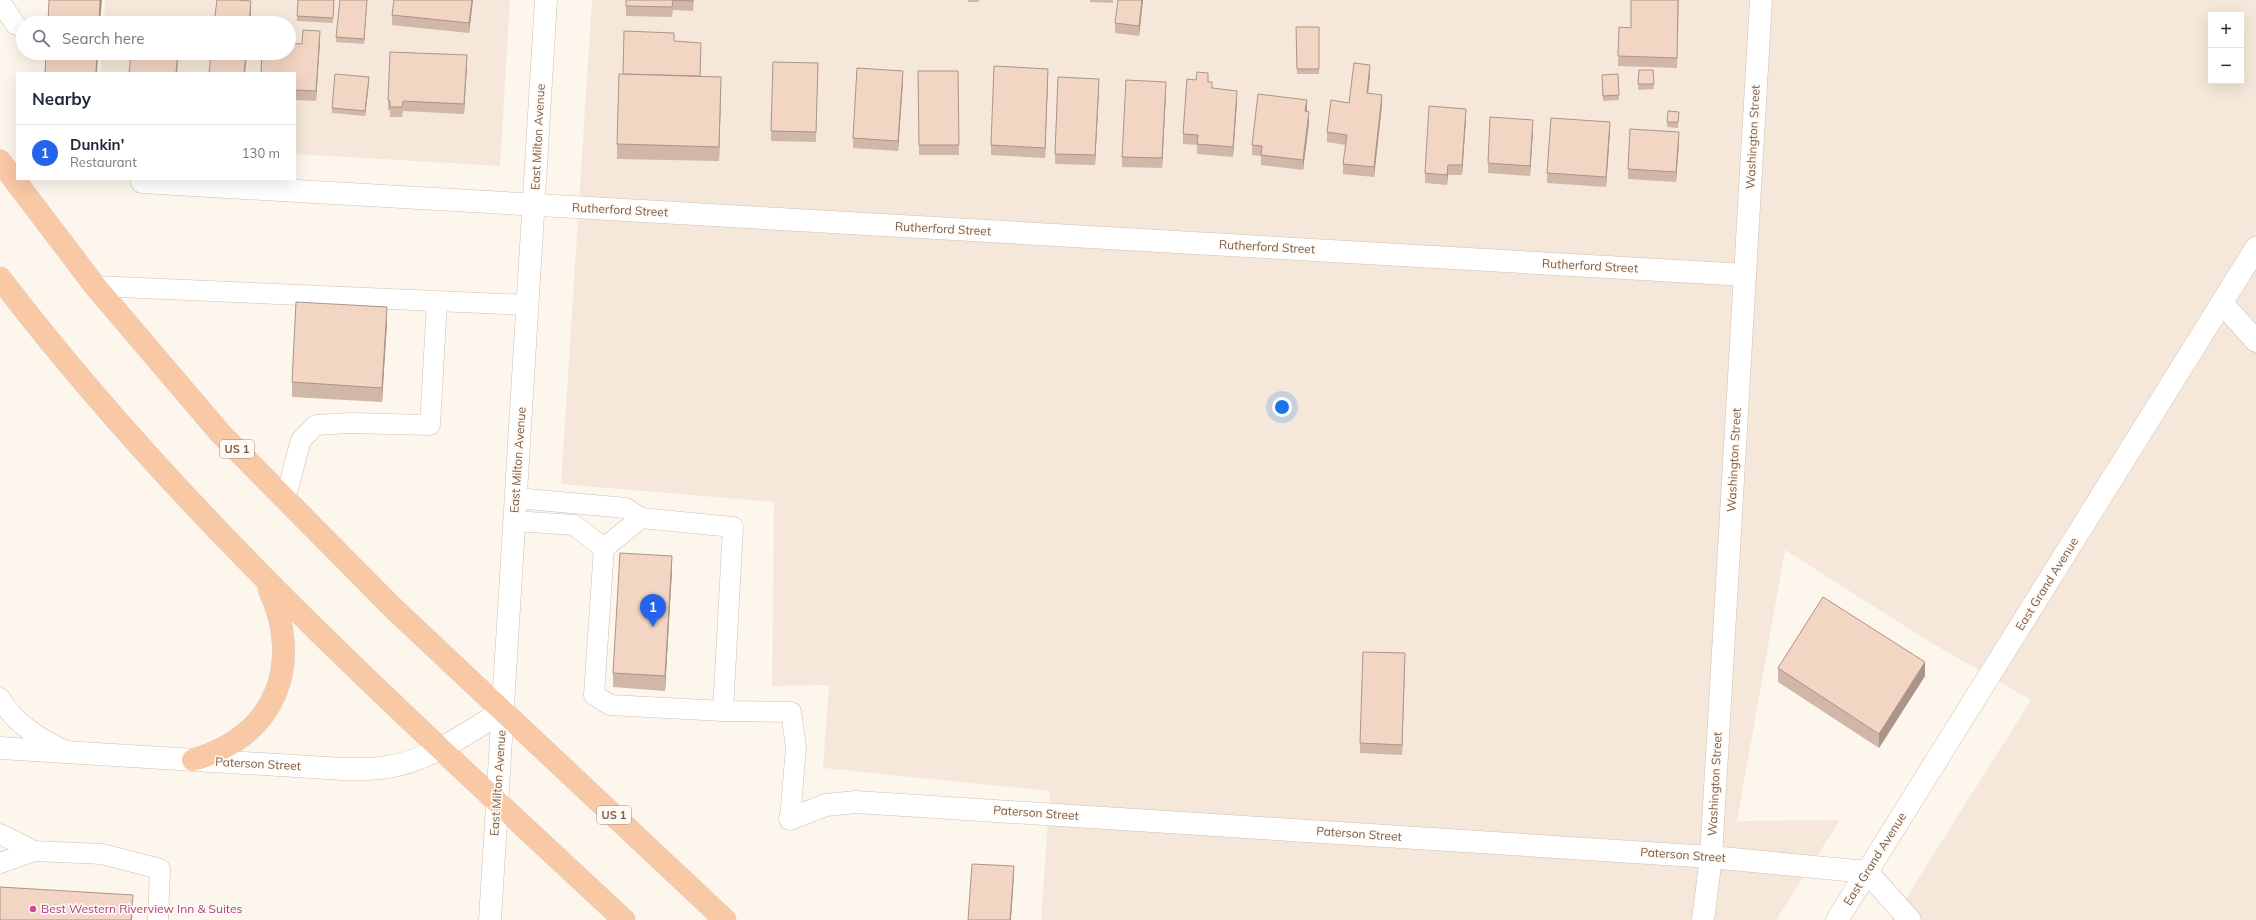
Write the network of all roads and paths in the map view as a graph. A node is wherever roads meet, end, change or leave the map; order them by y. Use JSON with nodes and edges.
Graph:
{"nodes":[{"id":1,"x":546,"y":0,"type":"edge"},
{"id":2,"x":1761,"y":0,"type":"edge"},
{"id":3,"x":0,"y":2,"type":"edge"},
{"id":4,"x":16,"y":25,"type":"dead end"},
{"id":5,"x":0,"y":161,"type":"edge"},
{"id":6,"x":142,"y":182,"type":"dead end"},
{"id":7,"x":534,"y":205,"type":"junction"},
{"id":8,"x":2256,"y":248,"type":"edge"},
{"id":9,"x":1745,"y":275,"type":"junction"},
{"id":10,"x":0,"y":278,"type":"edge"},
{"id":11,"x":95,"y":286,"type":"junction"},
{"id":12,"x":437,"y":302,"type":"junction"},
{"id":13,"x":2222,"y":303,"type":"junction"},
{"id":14,"x":528,"y":305,"type":"junction"},
{"id":15,"x":2256,"y":341,"type":"edge"},
{"id":16,"x":516,"y":498,"type":"junction"},
{"id":17,"x":285,"y":499,"type":"junction"},
{"id":18,"x":641,"y":518,"type":"junction"},
{"id":19,"x":514,"y":522,"type":"junction"},
{"id":20,"x":604,"y":548,"type":"junction"},
{"id":21,"x":264,"y":579,"type":"junction"},
{"id":22,"x":0,"y":698,"type":"edge"},
{"id":23,"x":503,"y":711,"type":"junction"},
{"id":24,"x":723,"y":711,"type":"junction"},
{"id":25,"x":0,"y":748,"type":"edge"},
{"id":26,"x":441,"y":748,"type":"junction"},
{"id":27,"x":68,"y":752,"type":"junction"},
{"id":28,"x":193,"y":760,"type":"junction"},
{"id":29,"x":497,"y":801,"type":"junction"},
{"id":30,"x":790,"y":819,"type":"joint"},
{"id":31,"x":0,"y":834,"type":"edge"},
{"id":32,"x":34,"y":851,"type":"junction"},
{"id":33,"x":1711,"y":857,"type":"junction"},
{"id":34,"x":0,"y":863,"type":"edge"},
{"id":35,"x":1867,"y":872,"type":"junction"},
{"id":36,"x":1704,"y":919,"type":"edge"},
{"id":37,"x":158,"y":920,"type":"edge"},
{"id":38,"x":490,"y":920,"type":"edge"},
{"id":39,"x":624,"y":920,"type":"edge"},
{"id":40,"x":726,"y":920,"type":"edge"},
{"id":41,"x":1837,"y":920,"type":"edge"},
{"id":42,"x":1910,"y":920,"type":"edge"}],
"edges":[{"from":1,"to":7,"type":"street","name":"East Milton Avenue"},
{"from":2,"to":9,"type":"street","name":"Washington Street"},
{"from":3,"to":4,"type":"lane"},
{"from":5,"to":11,"type":"highway","number":"US 1"},
{"from":6,"to":7,"type":"street","name":"Rutherford Street"},
{"from":7,"to":9,"type":"street","name":"Rutherford Street"},
{"from":7,"to":14,"type":"street","name":"East Milton Avenue"},
{"from":8,"to":13,"type":"street","name":"East Grand Avenue"},
{"from":9,"to":33,"type":"street","name":"Washington Street"},
{"from":10,"to":21,"type":"highway"},
{"from":11,"to":12,"type":"lane"},
{"from":11,"to":17,"type":"highway","number":"US 1"},
{"from":12,"to":14,"type":"lane"},
{"from":12,"to":17,"type":"lane"},
{"from":13,"to":15,"type":"street"},
{"from":13,"to":35,"type":"street","name":"East Grand Avenue"},
{"from":14,"to":16,"type":"street","name":"East Milton Avenue"},
{"from":16,"to":18,"type":"lane"},
{"from":16,"to":19,"type":"street","name":"East Milton Avenue"},
{"from":17,"to":23,"type":"highway","number":"US 1"},
{"from":18,"to":20,"type":"lane"},
{"from":18,"to":24,"type":"lane"},
{"from":19,"to":20,"type":"lane"},
{"from":19,"to":23,"type":"street","name":"East Milton Avenue"},
{"from":20,"to":24,"type":"lane"},
{"from":21,"to":26,"type":"highway"},
{"from":21,"to":28,"type":"highway"},
{"from":22,"to":27,"type":"lane"},
{"from":23,"to":26,"type":"street","name":"Paterson Street"},
{"from":23,"to":29,"type":"street","name":"East Milton Avenue"},
{"from":23,"to":40,"type":"highway","number":"US 1"},
{"from":24,"to":30,"type":"lane"},
{"from":25,"to":27,"type":"street","name":"Paterson Street"},
{"from":26,"to":28,"type":"street","name":"Paterson Street"},
{"from":26,"to":29,"type":"highway"},
{"from":27,"to":28,"type":"street","name":"Paterson Street"},
{"from":29,"to":38,"type":"street","name":"East Milton Avenue"},
{"from":29,"to":39,"type":"highway"},
{"from":30,"to":33,"type":"street","name":"Paterson Street"},
{"from":31,"to":32,"type":"lane"},
{"from":32,"to":34,"type":"lane"},
{"from":32,"to":37,"type":"lane"},
{"from":33,"to":35,"type":"street","name":"Paterson Street"},
{"from":33,"to":36,"type":"street","name":"Washington Street"},
{"from":35,"to":41,"type":"street","name":"East Grand Avenue"},
{"from":35,"to":42,"type":"street"}]}
